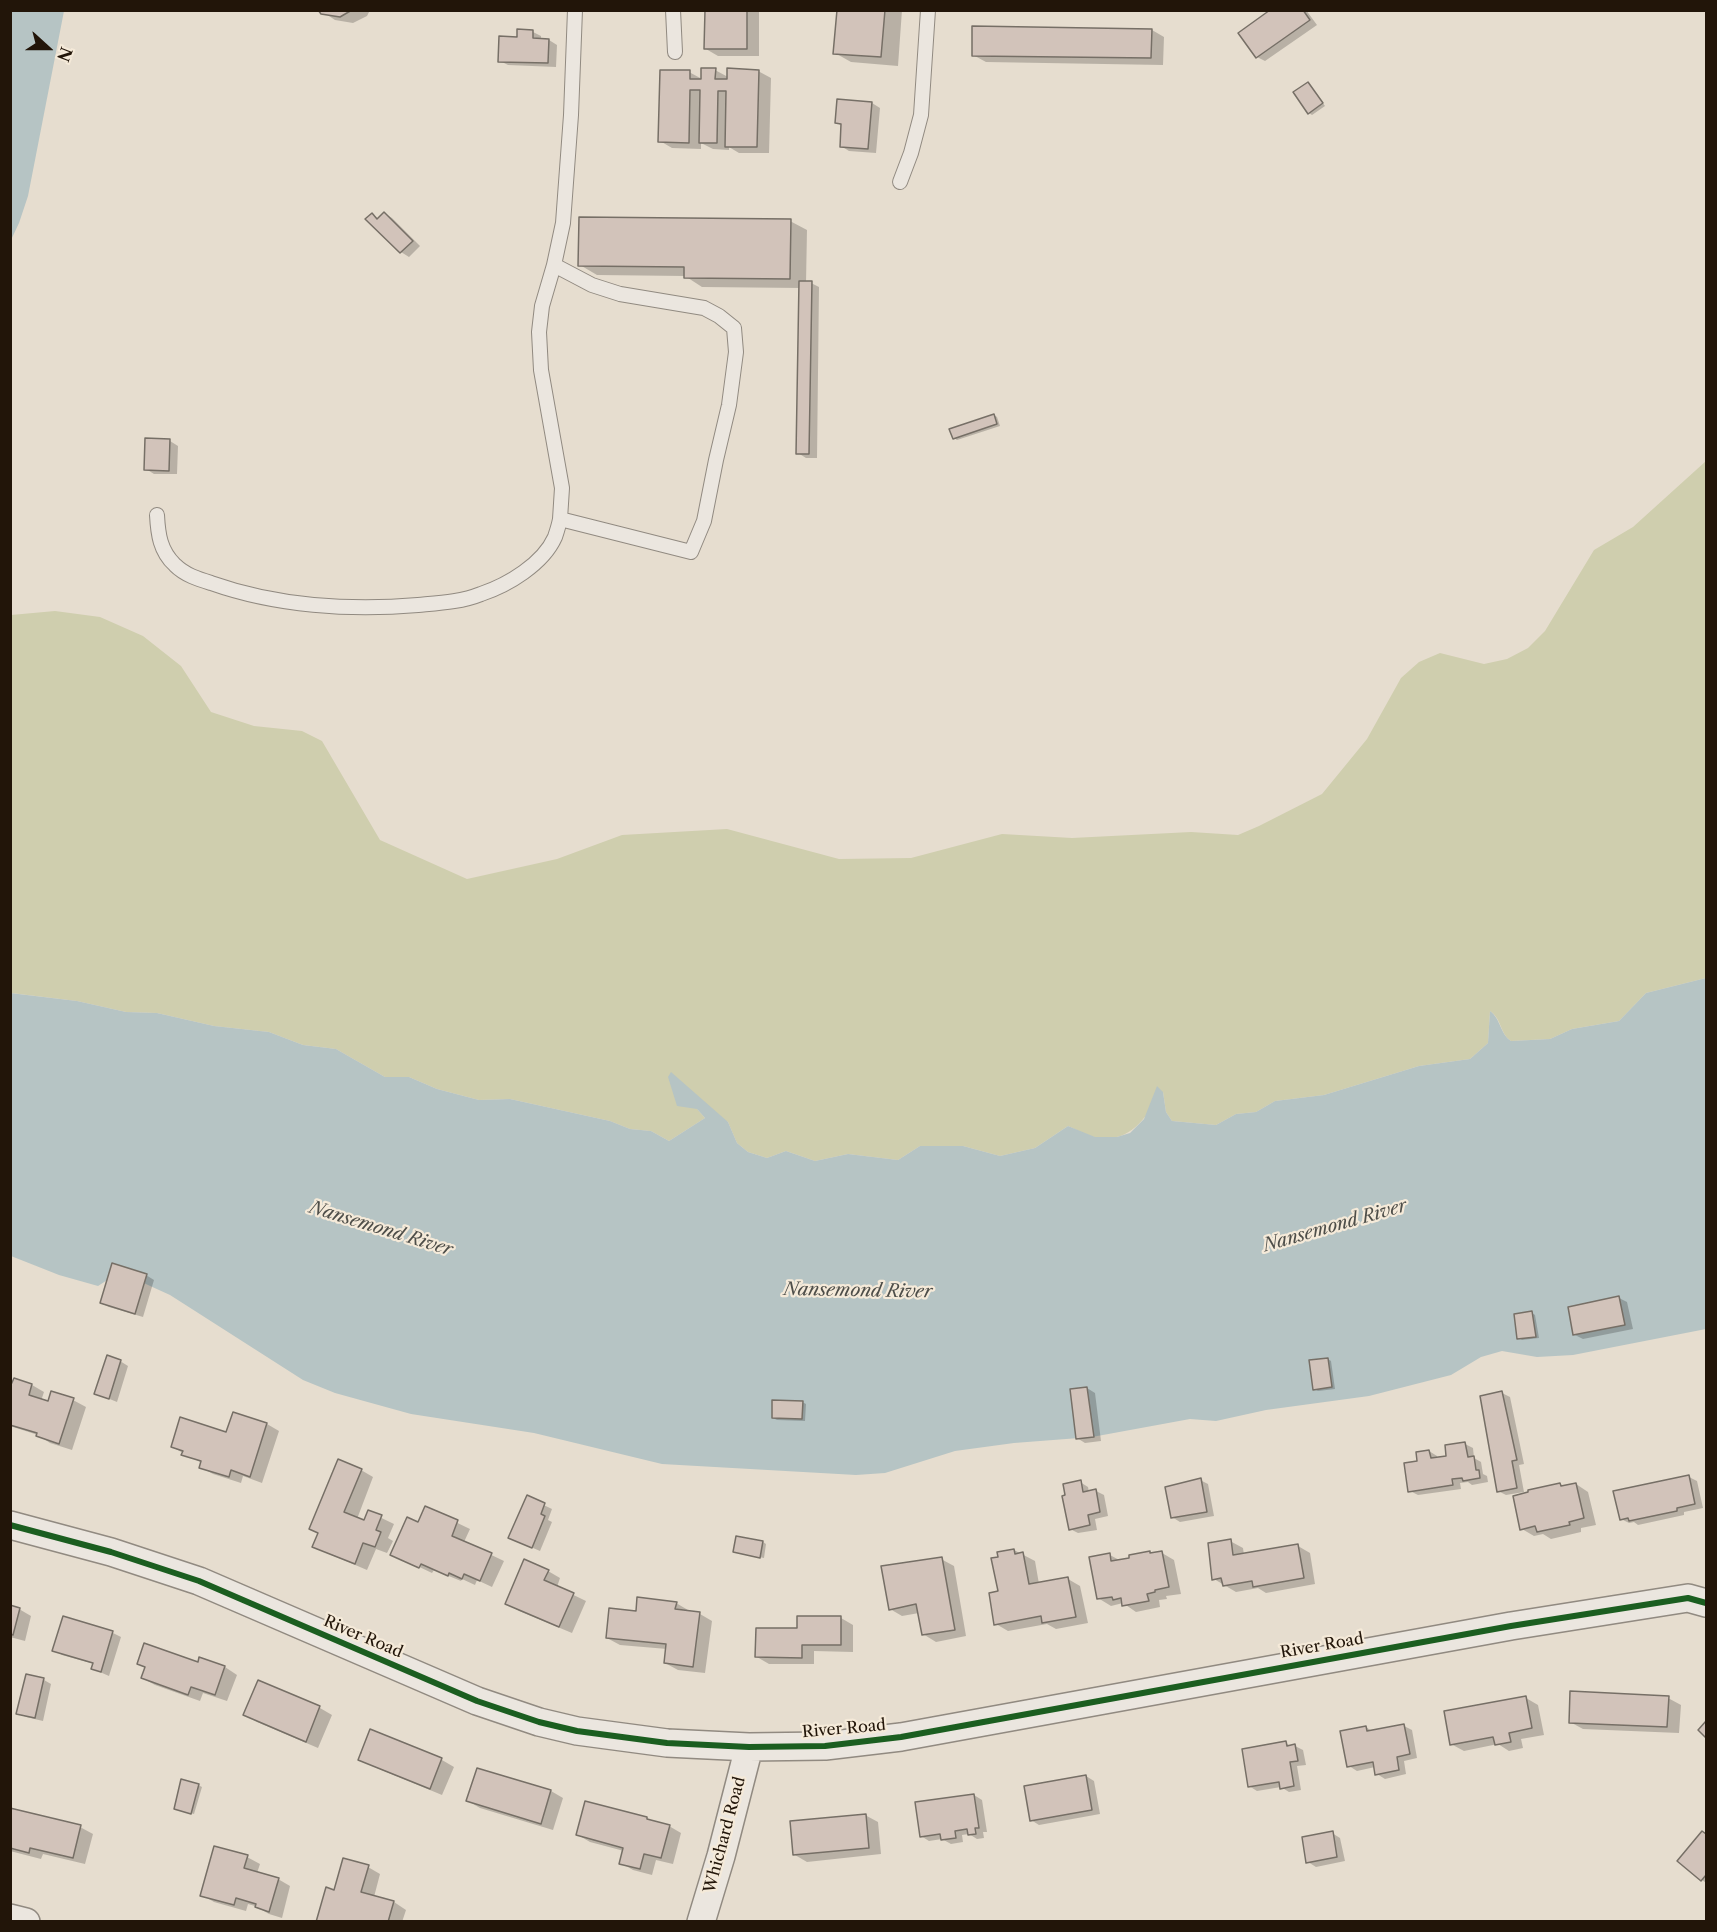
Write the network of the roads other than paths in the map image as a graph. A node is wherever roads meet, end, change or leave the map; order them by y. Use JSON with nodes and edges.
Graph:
{"nodes":[{"id":1,"x":575,"y":10,"type":"edge"},
{"id":2,"x":673,"y":10,"type":"edge"},
{"id":3,"x":928,"y":10,"type":"edge"},
{"id":4,"x":675,"y":52,"type":"dead end"},
{"id":5,"x":900,"y":182,"type":"dead end"},
{"id":6,"x":554,"y":265,"type":"junction"},
{"id":7,"x":157,"y":515,"type":"dead end"},
{"id":8,"x":560,"y":519,"type":"junction"},
{"id":9,"x":10,"y":1525,"type":"edge"},
{"id":10,"x":1707,"y":1603,"type":"edge"},
{"id":11,"x":748,"y":1747,"type":"junction"},
{"id":12,"x":10,"y":1917,"type":"edge"},
{"id":13,"x":26,"y":1922,"type":"edge"},
{"id":14,"x":701,"y":1922,"type":"edge"}],
"edges":[{"from":1,"to":6,"type":"lane"},
{"from":2,"to":4,"type":"lane"},
{"from":3,"to":5,"type":"lane"},
{"from":6,"to":8,"type":"lane"},
{"from":6,"to":8,"type":"lane"},
{"from":7,"to":8,"type":"lane"},
{"from":9,"to":11,"type":"street","name":"River Road"},
{"from":10,"to":11,"type":"street","name":"River Road"},
{"from":11,"to":14,"type":"street","name":"Whichard Road"},
{"from":12,"to":13,"type":"street"}]}
